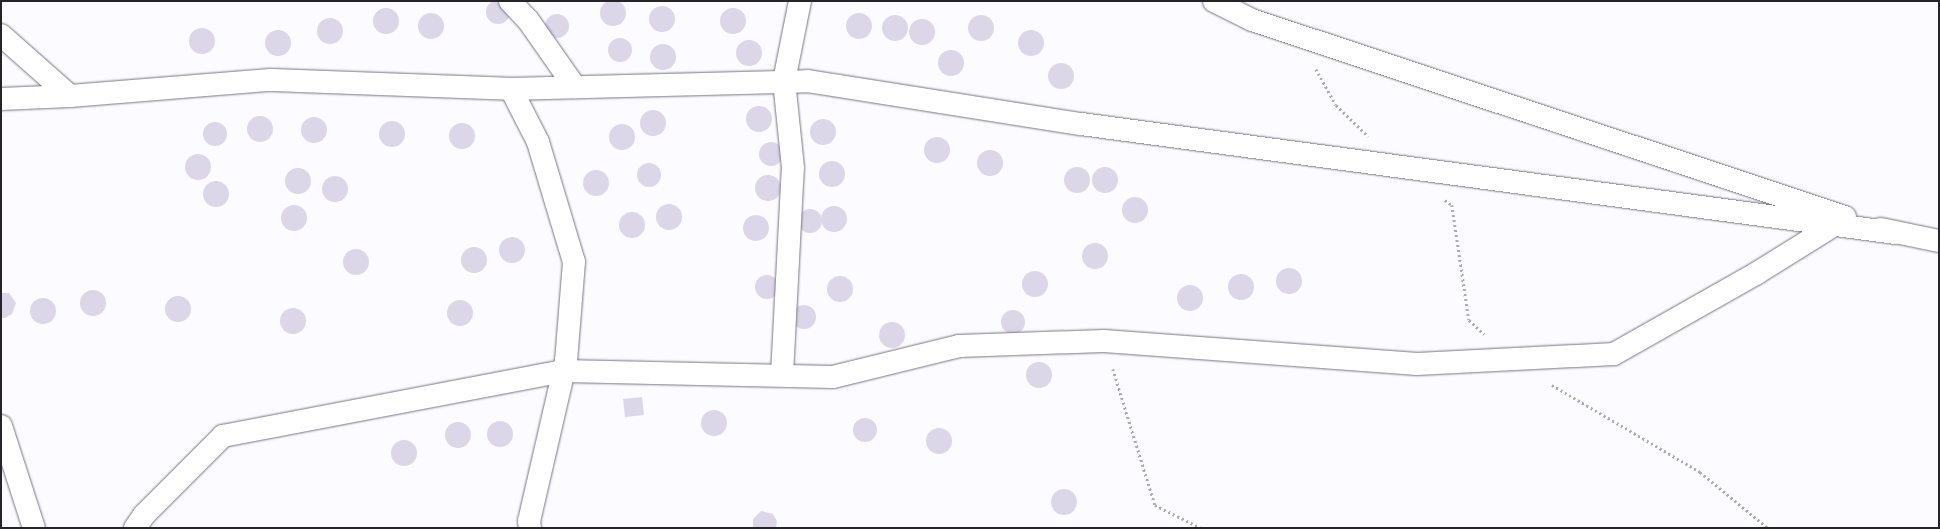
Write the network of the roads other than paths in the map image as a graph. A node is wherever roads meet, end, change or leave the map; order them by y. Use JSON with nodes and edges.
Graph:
{"nodes":[{"id":1,"x":510,"y":1,"type":"edge"},
{"id":2,"x":800,"y":1,"type":"edge"},
{"id":3,"x":1214,"y":1,"type":"edge"},
{"id":4,"x":1,"y":35,"type":"edge"},
{"id":5,"x":784,"y":81,"type":"junction"},
{"id":6,"x":575,"y":87,"type":"junction"},
{"id":7,"x":511,"y":89,"type":"junction"},
{"id":8,"x":70,"y":96,"type":"junction"},
{"id":9,"x":1,"y":99,"type":"edge"},
{"id":10,"x":1834,"y":225,"type":"junction"},
{"id":11,"x":1896,"y":234,"type":"junction"},
{"id":12,"x":1939,"y":241,"type":"edge"},
{"id":13,"x":564,"y":371,"type":"junction"},
{"id":14,"x":782,"y":375,"type":"junction"},
{"id":15,"x":1,"y":426,"type":"edge"},
{"id":16,"x":34,"y":528,"type":"edge"},
{"id":17,"x":136,"y":528,"type":"edge"},
{"id":18,"x":530,"y":528,"type":"edge"}],
"edges":[{"from":1,"to":6,"type":"street"},
{"from":2,"to":5,"type":"street"},
{"from":3,"to":11,"type":"street"},
{"from":4,"to":8,"type":"street"},
{"from":5,"to":6,"type":"street"},
{"from":5,"to":10,"type":"street"},
{"from":5,"to":14,"type":"street"},
{"from":6,"to":7,"type":"street"},
{"from":7,"to":8,"type":"street"},
{"from":7,"to":13,"type":"street"},
{"from":8,"to":9,"type":"street"},
{"from":10,"to":11,"type":"street"},
{"from":10,"to":14,"type":"street"},
{"from":11,"to":12,"type":"street"},
{"from":13,"to":14,"type":"street"},
{"from":13,"to":17,"type":"street"},
{"from":13,"to":18,"type":"street"},
{"from":15,"to":16,"type":"street"}]}
